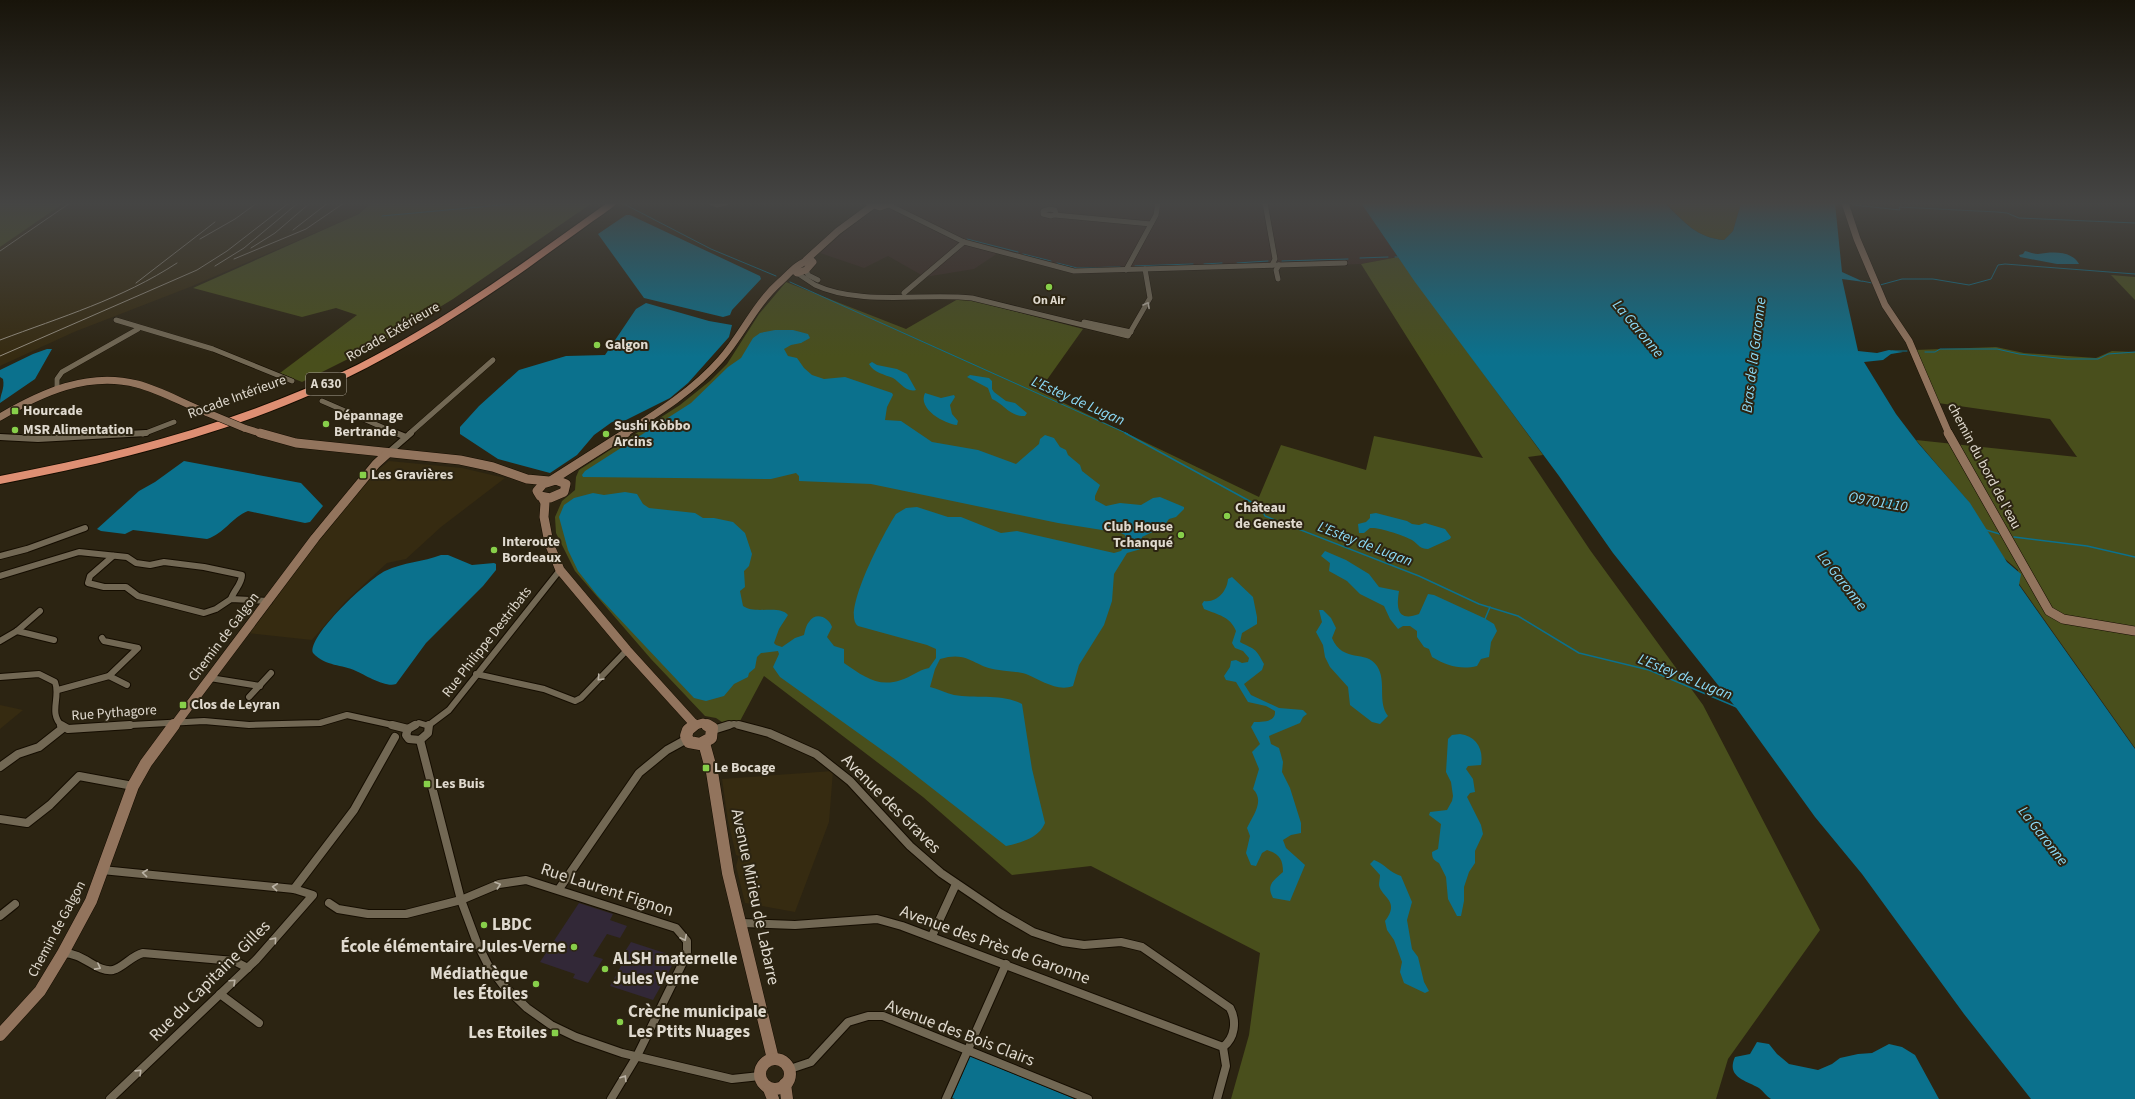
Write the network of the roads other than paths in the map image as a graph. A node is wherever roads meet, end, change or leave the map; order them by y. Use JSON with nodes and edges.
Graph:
{"nodes":[{"id":1,"x":528,"y":254,"type":"edge"},
{"id":2,"x":540,"y":254,"type":"edge"},
{"id":3,"x":812,"y":254,"type":"edge"},
{"id":4,"x":949,"y":254,"type":"edge"},
{"id":5,"x":1010,"y":254,"type":"edge"},
{"id":6,"x":1135,"y":254,"type":"edge"},
{"id":7,"x":1274,"y":254,"type":"edge"},
{"id":8,"x":1863,"y":254,"type":"edge"},
{"id":9,"x":809,"y":260,"type":"junction"},
{"id":10,"x":1345,"y":263,"type":"dead end"},
{"id":11,"x":1272,"y":265,"type":"junction"},
{"id":12,"x":1279,"y":265,"type":"junction"},
{"id":13,"x":1145,"y":269,"type":"junction"},
{"id":14,"x":806,"y":270,"type":"junction"},
{"id":15,"x":1126,"y":270,"type":"junction"},
{"id":16,"x":795,"y":272,"type":"junction"},
{"id":17,"x":1278,"y":279,"type":"dead end"},
{"id":18,"x":850,"y":291,"type":"junction"},
{"id":19,"x":904,"y":293,"type":"junction"},
{"id":20,"x":920,"y":295,"type":"junction"},
{"id":21,"x":116,"y":320,"type":"dead end"},
{"id":22,"x":138,"y":329,"type":"junction"},
{"id":23,"x":493,"y":360,"type":"dead end"},
{"id":24,"x":292,"y":381,"type":"dead end"},
{"id":25,"x":57,"y":389,"type":"junction"},
{"id":26,"x":322,"y":400,"type":"dead end"},
{"id":27,"x":0,"y":417,"type":"edge"},
{"id":28,"x":174,"y":422,"type":"dead end"},
{"id":29,"x":0,"y":437,"type":"edge"},
{"id":30,"x":406,"y":437,"type":"junction"},
{"id":31,"x":388,"y":453,"type":"junction"},
{"id":32,"x":572,"y":468,"type":"junction"},
{"id":33,"x":0,"y":473,"type":"edge"},
{"id":34,"x":527,"y":479,"type":"junction"},
{"id":35,"x":0,"y":480,"type":"edge"},
{"id":36,"x":550,"y":481,"type":"junction"},
{"id":37,"x":566,"y":484,"type":"junction"},
{"id":38,"x":540,"y":493,"type":"junction"},
{"id":39,"x":559,"y":495,"type":"junction"},
{"id":40,"x":545,"y":523,"type":"junction"},
{"id":41,"x":85,"y":528,"type":"dead end"},
{"id":42,"x":0,"y":556,"type":"edge"},
{"id":43,"x":113,"y":556,"type":"junction"},
{"id":44,"x":560,"y":570,"type":"junction"},
{"id":45,"x":0,"y":576,"type":"edge"},
{"id":46,"x":231,"y":599,"type":"junction"},
{"id":47,"x":269,"y":601,"type":"junction"},
{"id":48,"x":40,"y":611,"type":"dead end"},
{"id":49,"x":17,"y":631,"type":"junction"},
{"id":50,"x":2135,"y":631,"type":"edge"},
{"id":51,"x":102,"y":638,"type":"dead end"},
{"id":52,"x":54,"y":640,"type":"dead end"},
{"id":53,"x":0,"y":641,"type":"edge"},
{"id":54,"x":627,"y":650,"type":"junction"},
{"id":55,"x":271,"y":673,"type":"dead end"},
{"id":56,"x":476,"y":674,"type":"junction"},
{"id":57,"x":110,"y":676,"type":"junction"},
{"id":58,"x":0,"y":677,"type":"edge"},
{"id":59,"x":210,"y":678,"type":"junction"},
{"id":60,"x":127,"y":685,"type":"dead end"},
{"id":61,"x":260,"y":686,"type":"junction"},
{"id":62,"x":58,"y":690,"type":"junction"},
{"id":63,"x":249,"y":697,"type":"dead end"},
{"id":64,"x":177,"y":722,"type":"junction"},
{"id":65,"x":429,"y":725,"type":"junction"},
{"id":66,"x":695,"y":725,"type":"junction"},
{"id":67,"x":63,"y":728,"type":"junction"},
{"id":68,"x":408,"y":729,"type":"junction"},
{"id":69,"x":713,"y":730,"type":"junction"},
{"id":70,"x":395,"y":737,"type":"dead end"},
{"id":71,"x":687,"y":739,"type":"junction"},
{"id":72,"x":420,"y":740,"type":"junction"},
{"id":73,"x":704,"y":743,"type":"junction"},
{"id":74,"x":0,"y":767,"type":"edge"},
{"id":75,"x":133,"y":786,"type":"junction"},
{"id":76,"x":3,"y":820,"type":"edge"},
{"id":77,"x":102,"y":870,"type":"junction"},
{"id":78,"x":956,"y":884,"type":"junction"},
{"id":79,"x":294,"y":889,"type":"junction"},
{"id":80,"x":559,"y":889,"type":"junction"},
{"id":81,"x":462,"y":900,"type":"junction"},
{"id":82,"x":328,"y":903,"type":"dead end"},
{"id":83,"x":15,"y":904,"type":"dead end"},
{"id":84,"x":0,"y":916,"type":"edge"},
{"id":85,"x":741,"y":923,"type":"junction"},
{"id":86,"x":932,"y":936,"type":"junction"},
{"id":87,"x":63,"y":953,"type":"junction"},
{"id":88,"x":1006,"y":964,"type":"junction"},
{"id":89,"x":248,"y":968,"type":"junction"},
{"id":90,"x":220,"y":994,"type":"junction"},
{"id":91,"x":260,"y":1023,"type":"dead end"},
{"id":92,"x":0,"y":1035,"type":"edge"},
{"id":93,"x":967,"y":1050,"type":"junction"},
{"id":94,"x":1225,"y":1050,"type":"junction"},
{"id":95,"x":637,"y":1056,"type":"junction"},
{"id":96,"x":773,"y":1059,"type":"junction"},
{"id":97,"x":790,"y":1069,"type":"junction"},
{"id":98,"x":760,"y":1076,"type":"junction"},
{"id":99,"x":785,"y":1084,"type":"junction"},
{"id":100,"x":771,"y":1094,"type":"edge"},
{"id":101,"x":110,"y":1099,"type":"edge"},
{"id":102,"x":610,"y":1099,"type":"edge"},
{"id":103,"x":787,"y":1099,"type":"edge"},
{"id":104,"x":946,"y":1099,"type":"edge"},
{"id":105,"x":1088,"y":1099,"type":"edge"},
{"id":106,"x":1216,"y":1099,"type":"edge"}],
"edges":[{"from":1,"to":33,"type":"highway","name":"Rocade Intérieure","number":"A 630"},
{"from":2,"to":35,"type":"highway","name":"Rocade Extérieure","number":"A 630"},
{"from":3,"to":9,"type":"street"},
{"from":4,"to":19,"type":"street"},
{"from":5,"to":15,"type":"street"},
{"from":6,"to":15,"type":"street"},
{"from":7,"to":11,"type":"street"},
{"from":8,"to":50,"type":"street","name":"chemin du bord de l'eau"},
{"from":9,"to":14,"type":"street"},
{"from":9,"to":16,"type":"street"},
{"from":10,"to":12,"type":"street"},
{"from":11,"to":12,"type":"street"},
{"from":11,"to":13,"type":"street"},
{"from":12,"to":17,"type":"street"},
{"from":13,"to":15,"type":"street"},
{"from":20,"to":13,"type":"street","one_way":true},
{"from":14,"to":16,"type":"street"},
{"from":14,"to":18,"type":"street"},
{"from":16,"to":18,"type":"street"},
{"from":16,"to":32,"type":"street"},
{"from":18,"to":19,"type":"street"},
{"from":18,"to":20,"type":"street"},
{"from":19,"to":20,"type":"street"},
{"from":21,"to":22,"type":"street"},
{"from":22,"to":24,"type":"street"},
{"from":22,"to":25,"type":"street"},
{"from":23,"to":30,"type":"street","name":"Chemin de Galgon"},
{"from":25,"to":27,"type":"street"},
{"from":25,"to":31,"type":"street","bridge":true},
{"from":26,"to":30,"type":"street"},
{"from":28,"to":29,"type":"street"},
{"from":30,"to":31,"type":"street","name":"Chemin de Galgon"},
{"from":31,"to":34,"type":"street"},
{"from":31,"to":47,"type":"street","name":"Chemin de Galgon"},
{"from":32,"to":36,"type":"street"},
{"from":32,"to":37,"type":"street"},
{"from":34,"to":36,"type":"street"},
{"from":34,"to":38,"type":"street"},
{"from":36,"to":37,"type":"street"},
{"from":36,"to":38,"type":"street"},
{"from":37,"to":39,"type":"street"},
{"from":38,"to":39,"type":"street"},
{"from":38,"to":40,"type":"street"},
{"from":39,"to":40,"type":"street"},
{"from":40,"to":44,"type":"street"},
{"from":41,"to":42,"type":"street"},
{"from":43,"to":45,"type":"street"},
{"from":43,"to":46,"type":"street"},
{"from":43,"to":46,"type":"street"},
{"from":44,"to":54,"type":"street"},
{"from":44,"to":56,"type":"street","name":"Rue Philippe Destribats"},
{"from":46,"to":47,"type":"street"},
{"from":47,"to":59,"type":"street","name":"Chemin de Galgon"},
{"from":48,"to":49,"type":"street"},
{"from":49,"to":52,"type":"street"},
{"from":49,"to":53,"type":"street"},
{"from":51,"to":57,"type":"street"},
{"from":54,"to":56,"type":"street","one_way":true},
{"from":54,"to":66,"type":"street"},
{"from":55,"to":61,"type":"street"},
{"from":56,"to":65,"type":"street","name":"Rue Philippe Destribats"},
{"from":57,"to":60,"type":"street"},
{"from":57,"to":62,"type":"street"},
{"from":58,"to":62,"type":"street"},
{"from":59,"to":61,"type":"street"},
{"from":59,"to":64,"type":"street","name":"Chemin de Galgon"},
{"from":61,"to":63,"type":"street"},
{"from":62,"to":67,"type":"street","name":"Rue Pythagore"},
{"from":64,"to":67,"type":"street","name":"Rue Pythagore"},
{"from":64,"to":68,"type":"street","name":"Rue Pythagore"},
{"from":64,"to":75,"type":"street","name":"Chemin de Galgon"},
{"from":65,"to":68,"type":"street"},
{"from":65,"to":72,"type":"street"},
{"from":66,"to":69,"type":"street"},
{"from":66,"to":71,"type":"street"},
{"from":67,"to":74,"type":"street"},
{"from":68,"to":72,"type":"street"},
{"from":69,"to":73,"type":"street"},
{"from":69,"to":78,"type":"street","name":"Avenue des Graves"},
{"from":70,"to":79,"type":"street"},
{"from":71,"to":73,"type":"street"},
{"from":71,"to":80,"type":"street"},
{"from":72,"to":81,"type":"street"},
{"from":73,"to":85,"type":"street","name":"Avenue Mirieu de Labarre"},
{"from":75,"to":76,"type":"street"},
{"from":75,"to":77,"type":"street","name":"Chemin de Galgon"},
{"from":79,"to":77,"type":"street","name":"Rue du Capitaine Gilles","one_way":true},
{"from":77,"to":87,"type":"street","name":"Chemin de Galgon"},
{"from":78,"to":86,"type":"street"},
{"from":78,"to":94,"type":"street","name":"Avenue des Graves"},
{"from":89,"to":79,"type":"street","name":"Rue du Capitaine Gilles","one_way":true},
{"from":81,"to":80,"type":"street","name":"Rue Laurent Fignon","one_way":true},
{"from":80,"to":95,"type":"street","name":"Rue Laurent Fignon","one_way":true},
{"from":81,"to":82,"type":"street","name":"Rue Laurent Fignon"},
{"from":81,"to":95,"type":"street"},
{"from":83,"to":84,"type":"street"},
{"from":85,"to":86,"type":"street","name":"Avenue des Près de Garonne"},
{"from":85,"to":96,"type":"street","name":"Avenue Mirieu de Labarre"},
{"from":86,"to":88,"type":"street","name":"Avenue des Près de Garonne"},
{"from":87,"to":89,"type":"street","one_way":true},
{"from":87,"to":92,"type":"street","name":"Chemin de Galgon"},
{"from":88,"to":93,"type":"street"},
{"from":88,"to":94,"type":"street","name":"Avenue des Près de Garonne"},
{"from":90,"to":89,"type":"street","name":"Rue du Capitaine Gilles","one_way":true},
{"from":90,"to":91,"type":"street"},
{"from":101,"to":90,"type":"street","name":"Rue du Capitaine Gilles","one_way":true},
{"from":93,"to":97,"type":"street","name":"Avenue des Bois Clairs"},
{"from":93,"to":104,"type":"street"},
{"from":93,"to":105,"type":"street","name":"Avenue des Bois Clairs"},
{"from":94,"to":106,"type":"street"},
{"from":95,"to":98,"type":"street"},
{"from":102,"to":95,"type":"street","name":"Rue Laurent Fignon","one_way":true},
{"from":96,"to":97,"type":"street"},
{"from":96,"to":98,"type":"street"},
{"from":97,"to":99,"type":"street"},
{"from":98,"to":100,"type":"street"},
{"from":99,"to":100,"type":"street"},
{"from":99,"to":103,"type":"street"}]}
